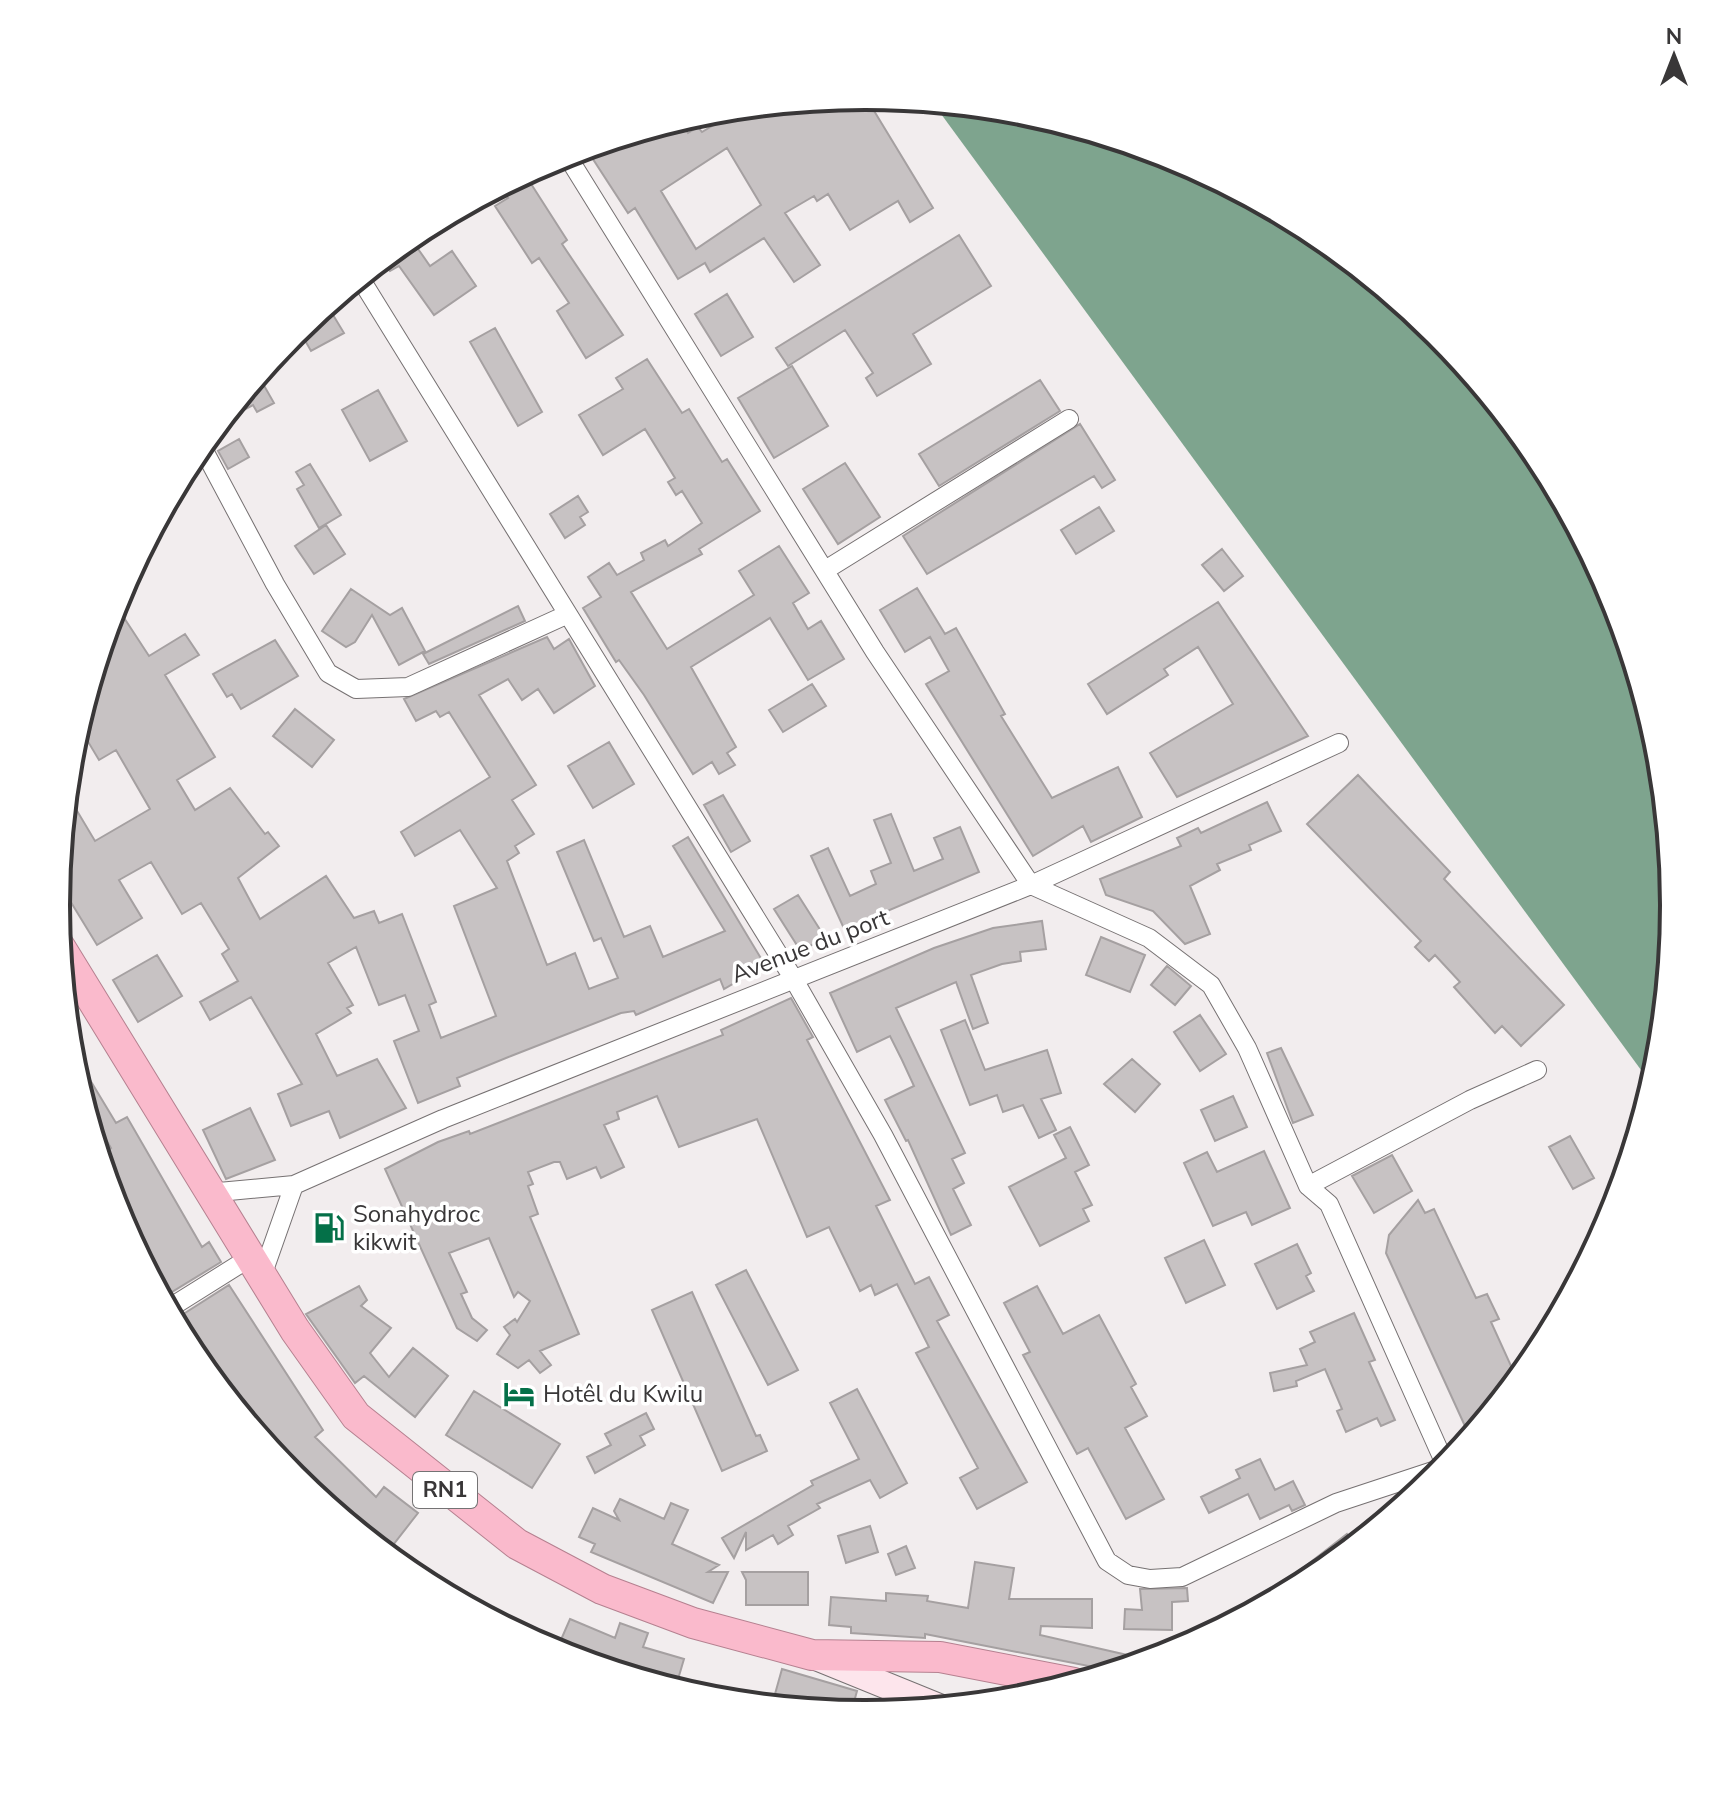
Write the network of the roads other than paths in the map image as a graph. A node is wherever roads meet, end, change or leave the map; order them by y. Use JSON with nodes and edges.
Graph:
{"nodes":[{"id":1,"x":573,"y":166,"type":"edge"},
{"id":2,"x":365,"y":287,"type":"edge"},
{"id":3,"x":1069,"y":419,"type":"dead end"},
{"id":4,"x":208,"y":458,"type":"edge"},
{"id":5,"x":827,"y":569,"type":"junction"},
{"id":6,"x":566,"y":615,"type":"junction"},
{"id":7,"x":1339,"y":743,"type":"dead end"},
{"id":8,"x":1031,"y":885,"type":"junction"},
{"id":9,"x":73,"y":969,"type":"edge"},
{"id":10,"x":793,"y":978,"type":"junction"},
{"id":11,"x":1537,"y":1070,"type":"dead end"},
{"id":12,"x":294,"y":1185,"type":"junction"},
{"id":13,"x":1308,"y":1186,"type":"junction"},
{"id":14,"x":208,"y":1193,"type":"junction"},
{"id":15,"x":257,"y":1265,"type":"junction"},
{"id":16,"x":178,"y":1304,"type":"edge"},
{"id":17,"x":1440,"y":1453,"type":"edge"},
{"id":18,"x":1417,"y":1476,"type":"edge"},
{"id":19,"x":812,"y":1655,"type":"junction"},
{"id":20,"x":1049,"y":1678,"type":"edge"},
{"id":21,"x":917,"y":1698,"type":"edge"}],
"edges":[{"from":1,"to":5,"type":"street"},
{"from":2,"to":6,"type":"street"},
{"from":3,"to":5,"type":"street"},
{"from":4,"to":6,"type":"street"},
{"from":5,"to":8,"type":"street"},
{"from":6,"to":10,"type":"street"},
{"from":7,"to":8,"type":"street","name":"Avenue du port"},
{"from":8,"to":10,"type":"street","name":"Avenue du port"},
{"from":8,"to":13,"type":"street"},
{"from":9,"to":14,"type":"highway","number":"RN1"},
{"from":10,"to":12,"type":"street","name":"Avenue du port"},
{"from":10,"to":18,"type":"street"},
{"from":11,"to":13,"type":"street"},
{"from":12,"to":14,"type":"street","name":"Avenue du port"},
{"from":12,"to":15,"type":"street"},
{"from":13,"to":17,"type":"street"},
{"from":14,"to":15,"type":"highway","number":"RN1"},
{"from":15,"to":16,"type":"street"},
{"from":15,"to":19,"type":"highway","number":"RN1"},
{"from":19,"to":20,"type":"highway","number":"RN1"},
{"from":19,"to":21,"type":"main road"}]}
